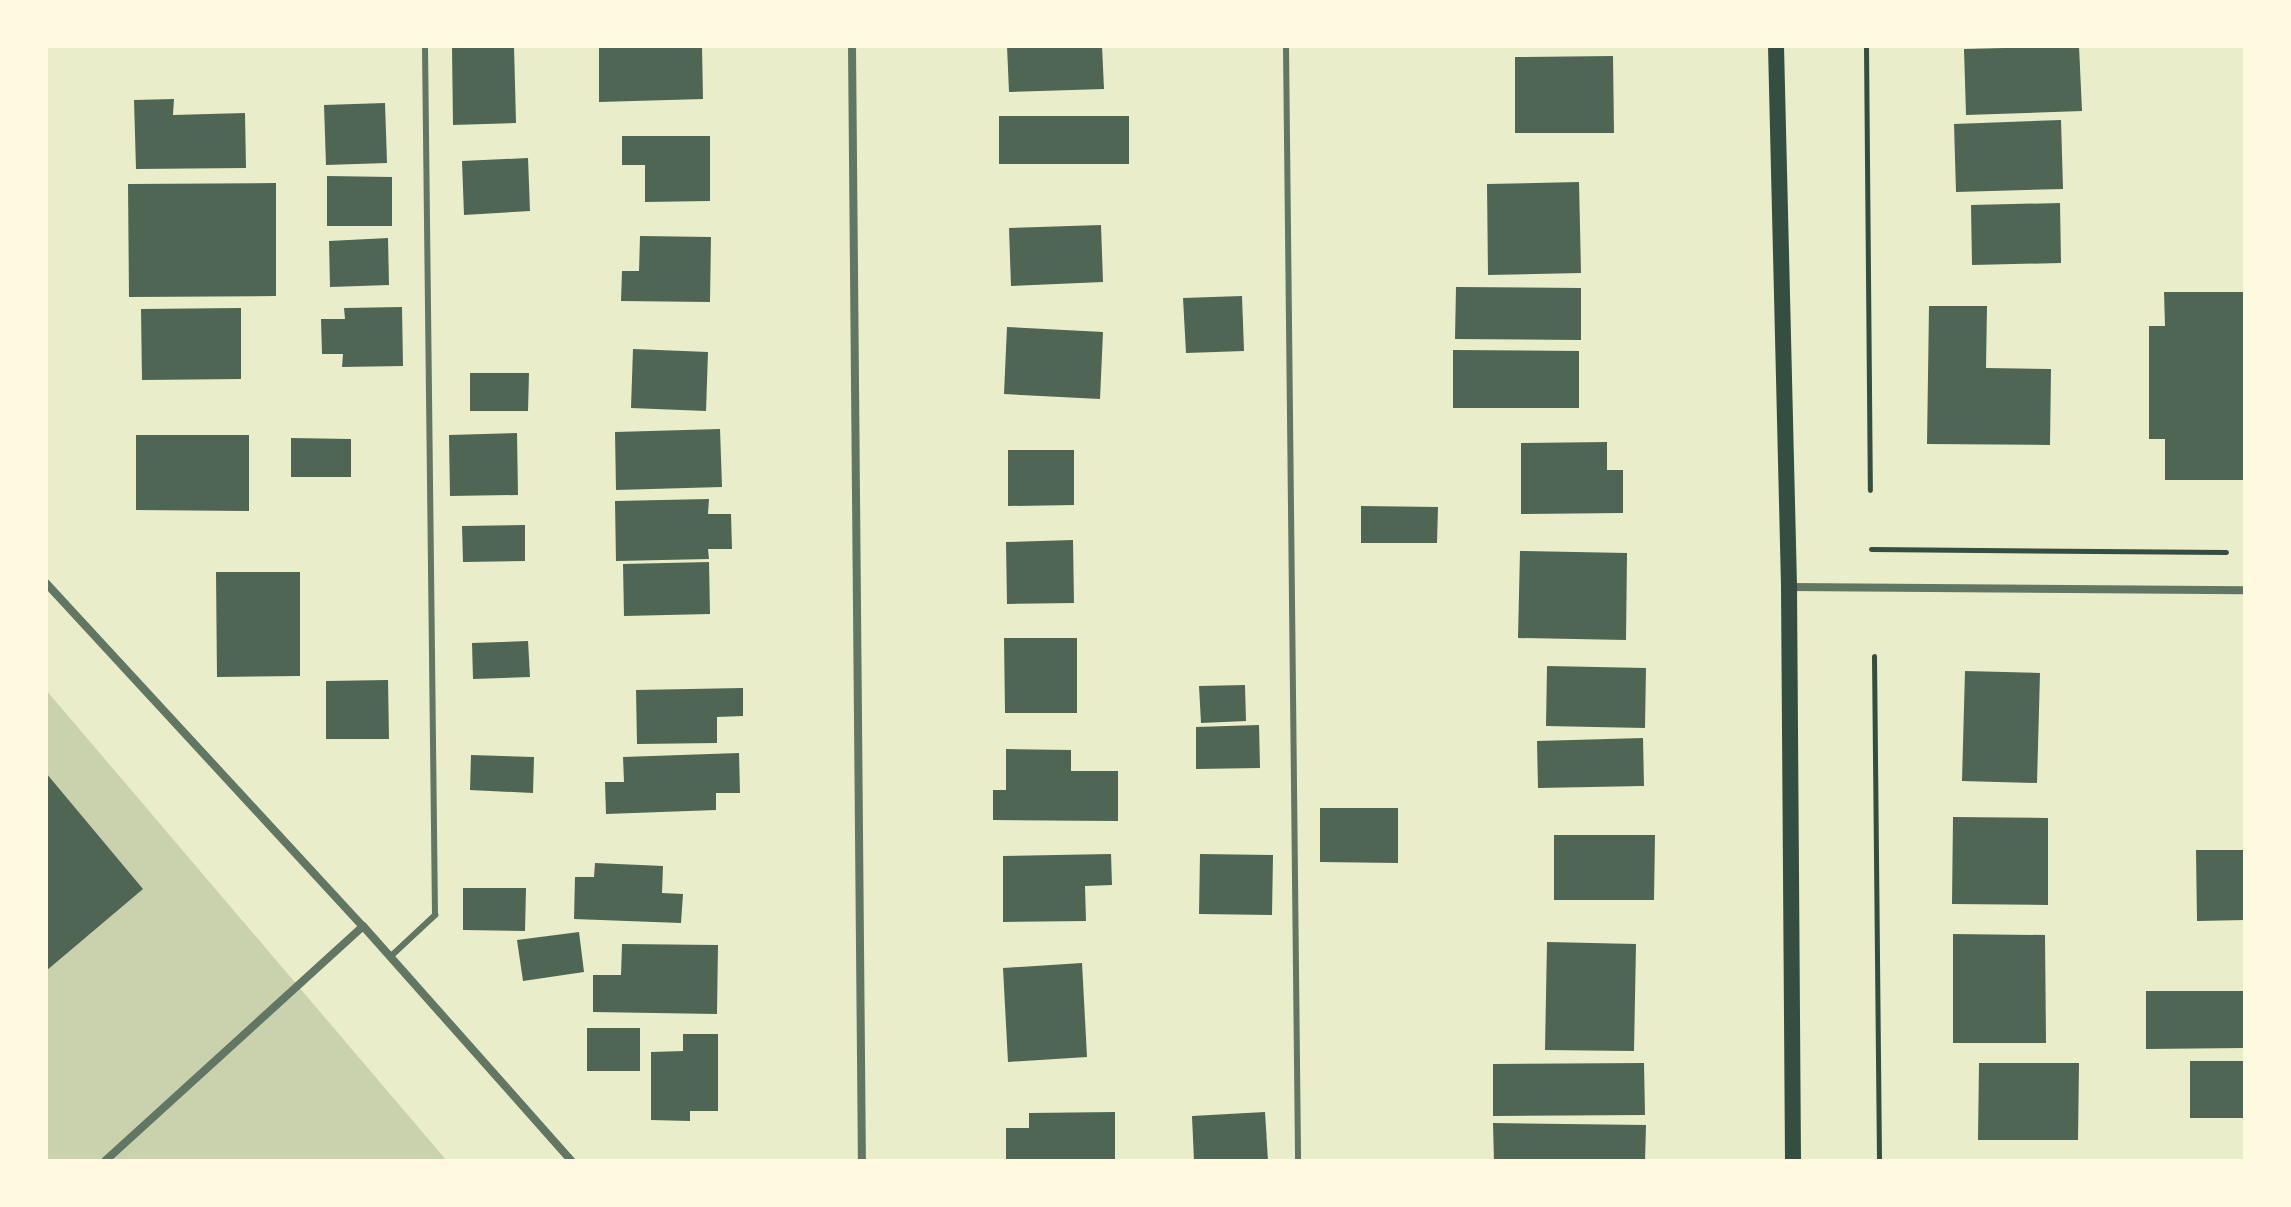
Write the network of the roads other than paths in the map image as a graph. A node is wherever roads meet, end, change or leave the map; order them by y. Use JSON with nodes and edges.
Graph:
{"nodes":[{"id":1,"x":425,"y":46,"type":"edge"},
{"id":2,"x":852,"y":46,"type":"edge"},
{"id":3,"x":1286,"y":46,"type":"edge"},
{"id":4,"x":1776,"y":46,"type":"edge"},
{"id":5,"x":46,"y":583,"type":"edge"},
{"id":6,"x":1789,"y":587,"type":"junction"},
{"id":7,"x":2245,"y":590,"type":"edge"},
{"id":8,"x":363,"y":926,"type":"junction"},
{"id":9,"x":390,"y":957,"type":"junction"},
{"id":10,"x":105,"y":1161,"type":"edge"},
{"id":11,"x":572,"y":1161,"type":"edge"},
{"id":12,"x":862,"y":1161,"type":"edge"},
{"id":13,"x":1298,"y":1161,"type":"edge"},
{"id":14,"x":1793,"y":1161,"type":"edge"}],
"edges":[{"from":1,"to":9,"type":"lane"},
{"from":2,"to":12,"type":"street"},
{"from":3,"to":13,"type":"lane"},
{"from":4,"to":6,"type":"main road"},
{"from":5,"to":8,"type":"street"},
{"from":6,"to":7,"type":"street"},
{"from":6,"to":14,"type":"main road"},
{"from":8,"to":9,"type":"street"},
{"from":8,"to":10,"type":"street"},
{"from":9,"to":11,"type":"street"}]}
